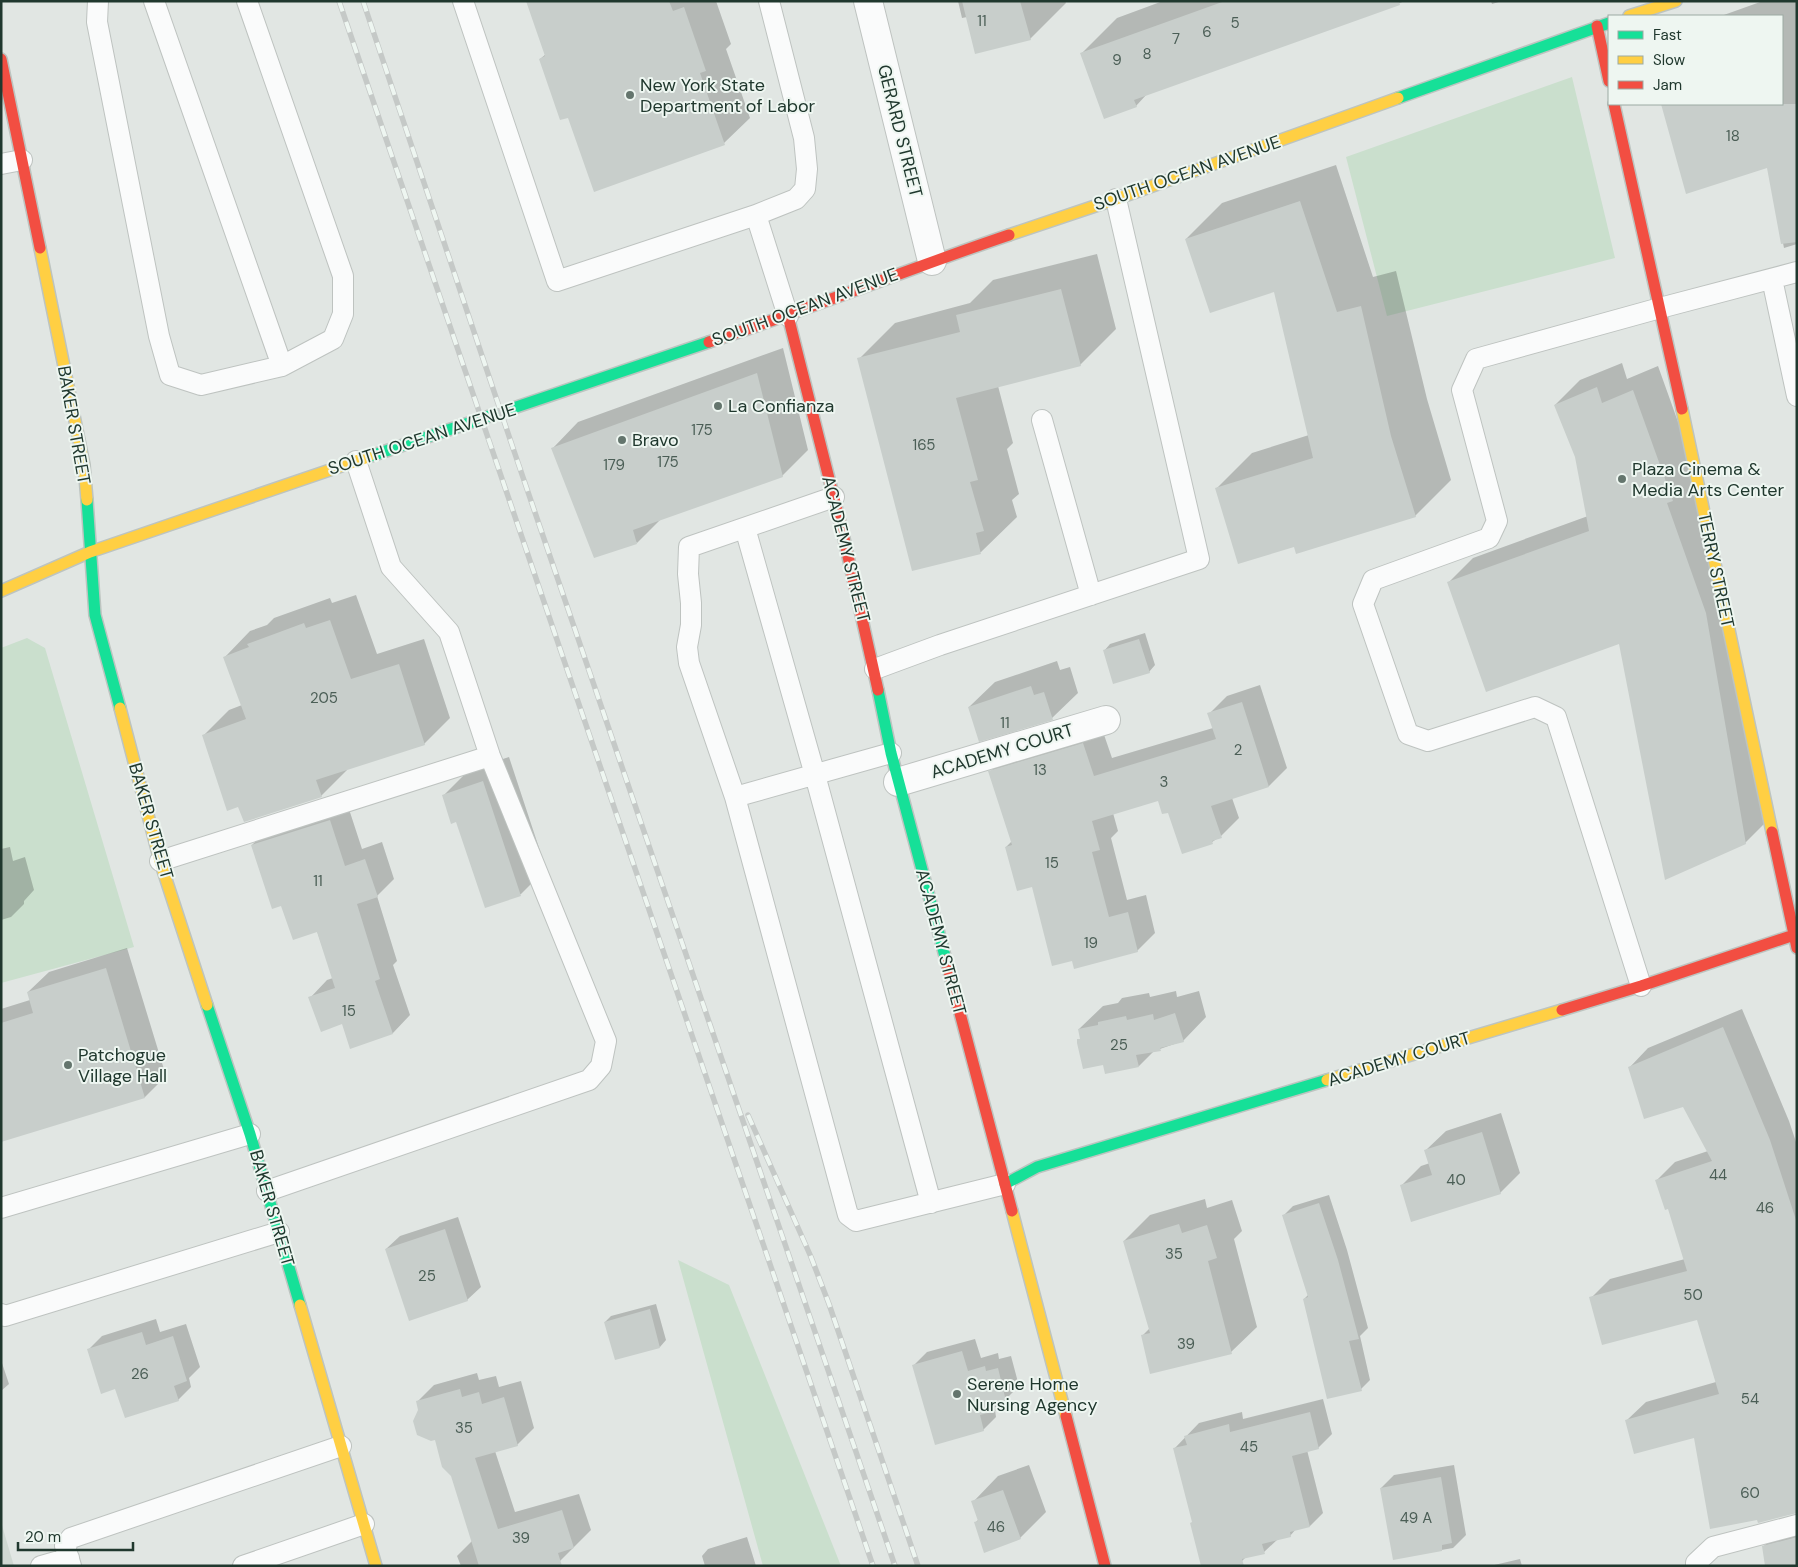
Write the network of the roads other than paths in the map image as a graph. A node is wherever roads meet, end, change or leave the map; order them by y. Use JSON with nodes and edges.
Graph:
{"nodes":[{"id":1,"x":98,"y":1,"type":"edge"},
{"id":2,"x":154,"y":1,"type":"edge"},
{"id":3,"x":247,"y":1,"type":"edge"},
{"id":4,"x":463,"y":1,"type":"edge"},
{"id":5,"x":769,"y":1,"type":"edge"},
{"id":6,"x":868,"y":1,"type":"edge"},
{"id":7,"x":1676,"y":1,"type":"edge"},
{"id":8,"x":1632,"y":15,"type":"edge"},
{"id":9,"x":1608,"y":22,"type":"edge"},
{"id":10,"x":1597,"y":26,"type":"junction"},
{"id":11,"x":1,"y":59,"type":"edge"},
{"id":12,"x":1608,"y":76,"type":"edge"},
{"id":13,"x":1614,"y":105,"type":"edge"},
{"id":14,"x":22,"y":160,"type":"junction"},
{"id":15,"x":1,"y":164,"type":"edge"},
{"id":16,"x":1116,"y":199,"type":"junction"},
{"id":17,"x":756,"y":216,"type":"junction"},
{"id":18,"x":932,"y":261,"type":"junction"},
{"id":19,"x":1797,"y":272,"type":"edge"},
{"id":20,"x":1772,"y":279,"type":"junction"},
{"id":21,"x":1660,"y":308,"type":"junction"},
{"id":22,"x":788,"y":316,"type":"junction"},
{"id":23,"x":282,"y":366,"type":"junction"},
{"id":24,"x":1797,"y":396,"type":"edge"},
{"id":25,"x":1042,"y":420,"type":"dead end"},
{"id":26,"x":356,"y":460,"type":"junction"},
{"id":27,"x":834,"y":497,"type":"junction"},
{"id":28,"x":745,"y":528,"type":"junction"},
{"id":29,"x":90,"y":552,"type":"junction"},
{"id":30,"x":1,"y":591,"type":"edge"},
{"id":31,"x":1091,"y":596,"type":"junction"},
{"id":32,"x":875,"y":669,"type":"junction"},
{"id":33,"x":1106,"y":720,"type":"dead end"},
{"id":34,"x":891,"y":753,"type":"junction"},
{"id":35,"x":490,"y":756,"type":"junction"},
{"id":36,"x":815,"y":775,"type":"junction"},
{"id":37,"x":898,"y":782,"type":"junction"},
{"id":38,"x":735,"y":798,"type":"junction"},
{"id":39,"x":160,"y":861,"type":"junction"},
{"id":40,"x":1796,"y":939,"type":"edge"},
{"id":41,"x":1641,"y":986,"type":"junction"},
{"id":42,"x":250,"y":1134,"type":"junction"},
{"id":43,"x":1005,"y":1184,"type":"junction"},
{"id":44,"x":267,"y":1190,"type":"junction"},
{"id":45,"x":931,"y":1203,"type":"junction"},
{"id":46,"x":1,"y":1208,"type":"edge"},
{"id":47,"x":279,"y":1232,"type":"junction"},
{"id":48,"x":1,"y":1314,"type":"edge"},
{"id":49,"x":341,"y":1446,"type":"junction"},
{"id":50,"x":364,"y":1524,"type":"junction"},
{"id":51,"x":1797,"y":1526,"type":"edge"},
{"id":52,"x":70,"y":1562,"type":"edge"},
{"id":53,"x":41,"y":1566,"type":"edge"},
{"id":54,"x":243,"y":1566,"type":"edge"},
{"id":55,"x":376,"y":1566,"type":"edge"},
{"id":56,"x":1105,"y":1566,"type":"edge"},
{"id":57,"x":1696,"y":1566,"type":"edge"}],
"edges":[{"from":1,"to":23,"type":"lane"},
{"from":2,"to":23,"type":"lane"},
{"from":3,"to":23,"type":"lane"},
{"from":4,"to":17,"type":"lane"},
{"from":5,"to":17,"type":"lane"},
{"from":6,"to":18,"type":"street","name":"GERARD STREET"},
{"from":7,"to":8,"type":"street"},
{"from":9,"to":10,"type":"street","name":"SOUTH OCEAN AVENUE"},
{"from":10,"to":12,"type":"street"},
{"from":10,"to":16,"type":"street","name":"SOUTH OCEAN AVENUE"},
{"from":11,"to":14,"type":"street","name":"BAKER STREET"},
{"from":13,"to":21,"type":"street","name":"TERRY STREET"},
{"from":14,"to":15,"type":"lane"},
{"from":14,"to":29,"type":"street","name":"BAKER STREET"},
{"from":16,"to":18,"type":"street","name":"SOUTH OCEAN AVENUE"},
{"from":16,"to":31,"type":"lane"},
{"from":17,"to":22,"type":"lane"},
{"from":18,"to":22,"type":"street","name":"SOUTH OCEAN AVENUE"},
{"from":19,"to":20,"type":"lane"},
{"from":20,"to":21,"type":"lane"},
{"from":20,"to":24,"type":"lane"},
{"from":21,"to":40,"type":"street","name":"TERRY STREET"},
{"from":21,"to":41,"type":"lane"},
{"from":22,"to":26,"type":"street","name":"SOUTH OCEAN AVENUE"},
{"from":22,"to":27,"type":"street","name":"ACADEMY STREET"},
{"from":25,"to":31,"type":"lane"},
{"from":26,"to":29,"type":"street","name":"SOUTH OCEAN AVENUE"},
{"from":26,"to":35,"type":"lane"},
{"from":27,"to":28,"type":"lane"},
{"from":27,"to":32,"type":"street","name":"ACADEMY STREET"},
{"from":28,"to":36,"type":"lane"},
{"from":28,"to":38,"type":"lane"},
{"from":29,"to":30,"type":"street","name":"SOUTH OCEAN AVENUE"},
{"from":29,"to":39,"type":"street","name":"BAKER STREET"},
{"from":31,"to":32,"type":"lane"},
{"from":32,"to":34,"type":"street","name":"ACADEMY STREET"},
{"from":33,"to":37,"type":"street","name":"ACADEMY COURT"},
{"from":34,"to":36,"type":"lane"},
{"from":34,"to":37,"type":"street","name":"ACADEMY STREET"},
{"from":35,"to":39,"type":"lane"},
{"from":35,"to":44,"type":"lane"},
{"from":36,"to":38,"type":"lane"},
{"from":36,"to":45,"type":"lane"},
{"from":37,"to":43,"type":"street","name":"ACADEMY STREET"},
{"from":38,"to":45,"type":"lane"},
{"from":39,"to":42,"type":"street","name":"BAKER STREET"},
{"from":40,"to":41,"type":"street","name":"ACADEMY COURT"},
{"from":41,"to":43,"type":"street","name":"ACADEMY COURT"},
{"from":42,"to":44,"type":"street","name":"BAKER STREET"},
{"from":42,"to":46,"type":"lane"},
{"from":43,"to":45,"type":"lane"},
{"from":43,"to":56,"type":"street","name":"ACADEMY STREET"},
{"from":44,"to":47,"type":"street","name":"BAKER STREET"},
{"from":47,"to":48,"type":"lane"},
{"from":47,"to":49,"type":"street","name":"BAKER STREET"},
{"from":49,"to":50,"type":"street","name":"BAKER STREET"},
{"from":49,"to":52,"type":"lane"},
{"from":50,"to":54,"type":"lane"},
{"from":50,"to":55,"type":"street","name":"BAKER STREET"},
{"from":51,"to":57,"type":"lane"},
{"from":52,"to":53,"type":"lane"}]}
